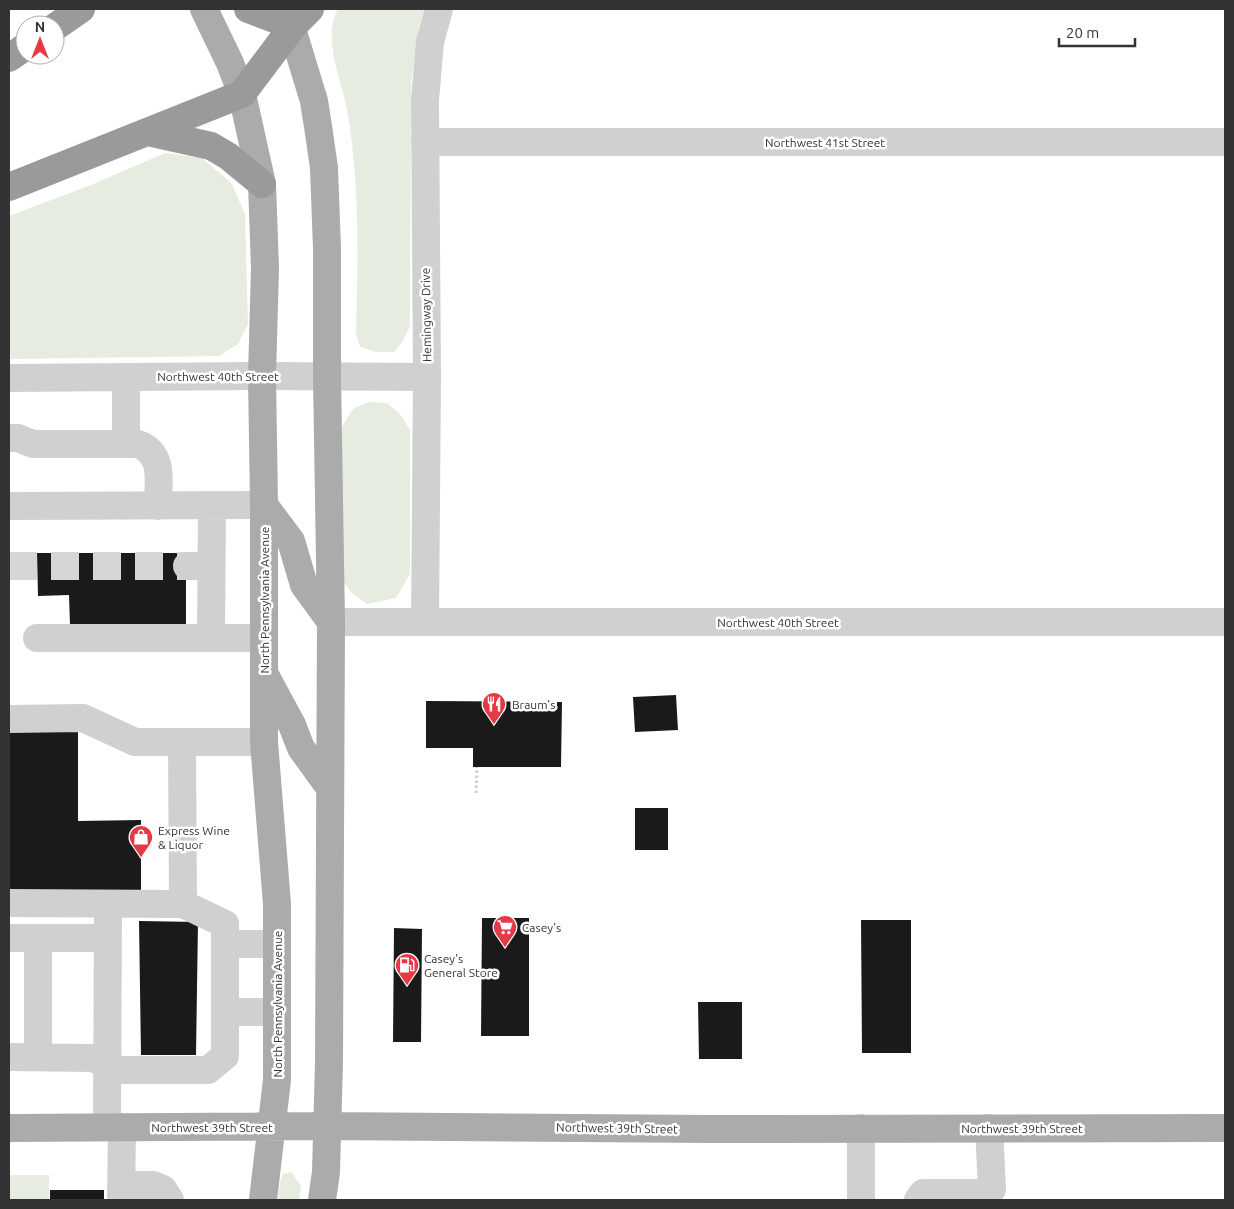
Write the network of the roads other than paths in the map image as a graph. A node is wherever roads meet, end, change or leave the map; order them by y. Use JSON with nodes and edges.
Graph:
{"nodes":[{"id":1,"x":81,"y":9,"type":"edge"},
{"id":2,"x":204,"y":9,"type":"edge"},
{"id":3,"x":248,"y":9,"type":"edge"},
{"id":4,"x":439,"y":9,"type":"edge"},
{"id":5,"x":296,"y":14,"type":"edge"},
{"id":6,"x":65,"y":19,"type":"edge"},
{"id":7,"x":242,"y":94,"type":"junction"},
{"id":8,"x":148,"y":132,"type":"junction"},
{"id":9,"x":424,"y":142,"type":"junction"},
{"id":10,"x":1225,"y":142,"type":"edge"},
{"id":11,"x":262,"y":184,"type":"junction"},
{"id":12,"x":9,"y":187,"type":"edge"},
{"id":13,"x":262,"y":376,"type":"junction"},
{"id":14,"x":126,"y":377,"type":"junction"},
{"id":15,"x":327,"y":377,"type":"junction"},
{"id":16,"x":427,"y":377,"type":"junction"},
{"id":17,"x":9,"y":378,"type":"edge"},
{"id":18,"x":126,"y":444,"type":"junction"},
{"id":19,"x":17,"y":445,"type":"edge"},
{"id":20,"x":212,"y":505,"type":"junction"},
{"id":21,"x":264,"y":505,"type":"junction"},
{"id":22,"x":9,"y":506,"type":"edge"},
{"id":23,"x":158,"y":506,"type":"junction"},
{"id":24,"x":331,"y":622,"type":"junction"},
{"id":25,"x":425,"y":622,"type":"junction"},
{"id":26,"x":1225,"y":622,"type":"edge"},
{"id":27,"x":37,"y":638,"type":"dead end"},
{"id":28,"x":211,"y":638,"type":"junction"},
{"id":29,"x":264,"y":638,"type":"junction"},
{"id":30,"x":264,"y":671,"type":"junction"},
{"id":31,"x":9,"y":719,"type":"edge"},
{"id":32,"x":182,"y":742,"type":"junction"},
{"id":33,"x":264,"y":742,"type":"junction"},
{"id":34,"x":330,"y":788,"type":"junction"},
{"id":35,"x":9,"y":903,"type":"edge"},
{"id":36,"x":108,"y":904,"type":"junction"},
{"id":37,"x":183,"y":904,"type":"junction"},
{"id":38,"x":9,"y":938,"type":"edge"},
{"id":39,"x":38,"y":938,"type":"junction"},
{"id":40,"x":108,"y":938,"type":"junction"},
{"id":41,"x":224,"y":944,"type":"junction"},
{"id":42,"x":277,"y":944,"type":"junction"},
{"id":43,"x":224,"y":1012,"type":"junction"},
{"id":44,"x":277,"y":1012,"type":"junction"},
{"id":45,"x":9,"y":1057,"type":"edge"},
{"id":46,"x":38,"y":1057,"type":"junction"},
{"id":47,"x":107,"y":1064,"type":"junction"},
{"id":48,"x":327,"y":1126,"type":"junction"},
{"id":49,"x":115,"y":1127,"type":"junction"},
{"id":50,"x":273,"y":1127,"type":"junction"},
{"id":51,"x":9,"y":1128,"type":"edge"},
{"id":52,"x":862,"y":1128,"type":"junction"},
{"id":53,"x":989,"y":1128,"type":"junction"},
{"id":54,"x":1225,"y":1128,"type":"edge"},
{"id":55,"x":121,"y":1193,"type":"edge"},
{"id":56,"x":170,"y":1200,"type":"edge"},
{"id":57,"x":263,"y":1200,"type":"edge"},
{"id":58,"x":322,"y":1200,"type":"edge"},
{"id":59,"x":861,"y":1200,"type":"edge"},
{"id":60,"x":918,"y":1200,"type":"edge"}],
"edges":[{"from":1,"to":6,"type":"highway"},
{"from":2,"to":7,"type":"main road","name":"North Pennsylvania Avenue"},
{"from":3,"to":5,"type":"highway"},
{"from":4,"to":9,"type":"street","name":"Hemingway Drive"},
{"from":5,"to":7,"type":"highway"},
{"from":5,"to":15,"type":"main road"},
{"from":7,"to":8,"type":"highway"},
{"from":7,"to":11,"type":"main road","name":"North Pennsylvania Avenue"},
{"from":8,"to":11,"type":"highway"},
{"from":8,"to":12,"type":"highway"},
{"from":9,"to":10,"type":"street","name":"Northwest 41st Street"},
{"from":9,"to":16,"type":"street","name":"Hemingway Drive"},
{"from":11,"to":13,"type":"main road","name":"North Pennsylvania Avenue"},
{"from":13,"to":14,"type":"street","name":"Northwest 40th Street"},
{"from":13,"to":15,"type":"street","name":"Northwest 40th Street"},
{"from":13,"to":21,"type":"main road","name":"North Pennsylvania Avenue"},
{"from":14,"to":17,"type":"street","name":"Northwest 40th Street"},
{"from":14,"to":18,"type":"street"},
{"from":15,"to":16,"type":"street","name":"Northwest 40th Street"},
{"from":15,"to":24,"type":"main road"},
{"from":16,"to":25,"type":"street","name":"Hemingway Drive"},
{"from":18,"to":19,"type":"street"},
{"from":18,"to":23,"type":"street"},
{"from":20,"to":21,"type":"street"},
{"from":20,"to":23,"type":"street"},
{"from":20,"to":28,"type":"street"},
{"from":21,"to":24,"type":"main road"},
{"from":21,"to":29,"type":"main road","name":"North Pennsylvania Avenue"},
{"from":22,"to":23,"type":"street"},
{"from":24,"to":25,"type":"street","name":"Northwest 40th Street"},
{"from":24,"to":34,"type":"main road"},
{"from":25,"to":26,"type":"street","name":"Northwest 40th Street"},
{"from":27,"to":28,"type":"street"},
{"from":28,"to":29,"type":"street"},
{"from":29,"to":30,"type":"main road","name":"North Pennsylvania Avenue"},
{"from":30,"to":33,"type":"main road","name":"North Pennsylvania Avenue"},
{"from":30,"to":34,"type":"main road"},
{"from":31,"to":32,"type":"street"},
{"from":32,"to":33,"type":"street"},
{"from":32,"to":37,"type":"street"},
{"from":33,"to":42,"type":"main road","name":"North Pennsylvania Avenue"},
{"from":34,"to":48,"type":"main road"},
{"from":35,"to":36,"type":"street"},
{"from":36,"to":37,"type":"street"},
{"from":36,"to":40,"type":"street"},
{"from":37,"to":41,"type":"street"},
{"from":38,"to":39,"type":"street"},
{"from":39,"to":40,"type":"street"},
{"from":39,"to":46,"type":"street"},
{"from":40,"to":47,"type":"street"},
{"from":41,"to":42,"type":"street"},
{"from":41,"to":43,"type":"street"},
{"from":42,"to":44,"type":"main road","name":"North Pennsylvania Avenue"},
{"from":43,"to":44,"type":"street"},
{"from":43,"to":47,"type":"street"},
{"from":44,"to":50,"type":"main road","name":"North Pennsylvania Avenue"},
{"from":45,"to":46,"type":"street"},
{"from":46,"to":47,"type":"street"},
{"from":47,"to":49,"type":"street"},
{"from":48,"to":50,"type":"main road","name":"Northwest 39th Street"},
{"from":48,"to":52,"type":"main road","name":"Northwest 39th Street"},
{"from":48,"to":58,"type":"main road"},
{"from":49,"to":50,"type":"main road","name":"Northwest 39th Street"},
{"from":49,"to":51,"type":"main road","name":"Northwest 39th Street"},
{"from":49,"to":55,"type":"street"},
{"from":50,"to":57,"type":"main road","name":"North Pennsylvania Avenue"},
{"from":52,"to":53,"type":"main road","name":"Northwest 39th Street"},
{"from":52,"to":59,"type":"street"},
{"from":53,"to":54,"type":"main road","name":"Northwest 39th Street"},
{"from":53,"to":60,"type":"street"},
{"from":55,"to":56,"type":"street"}]}
